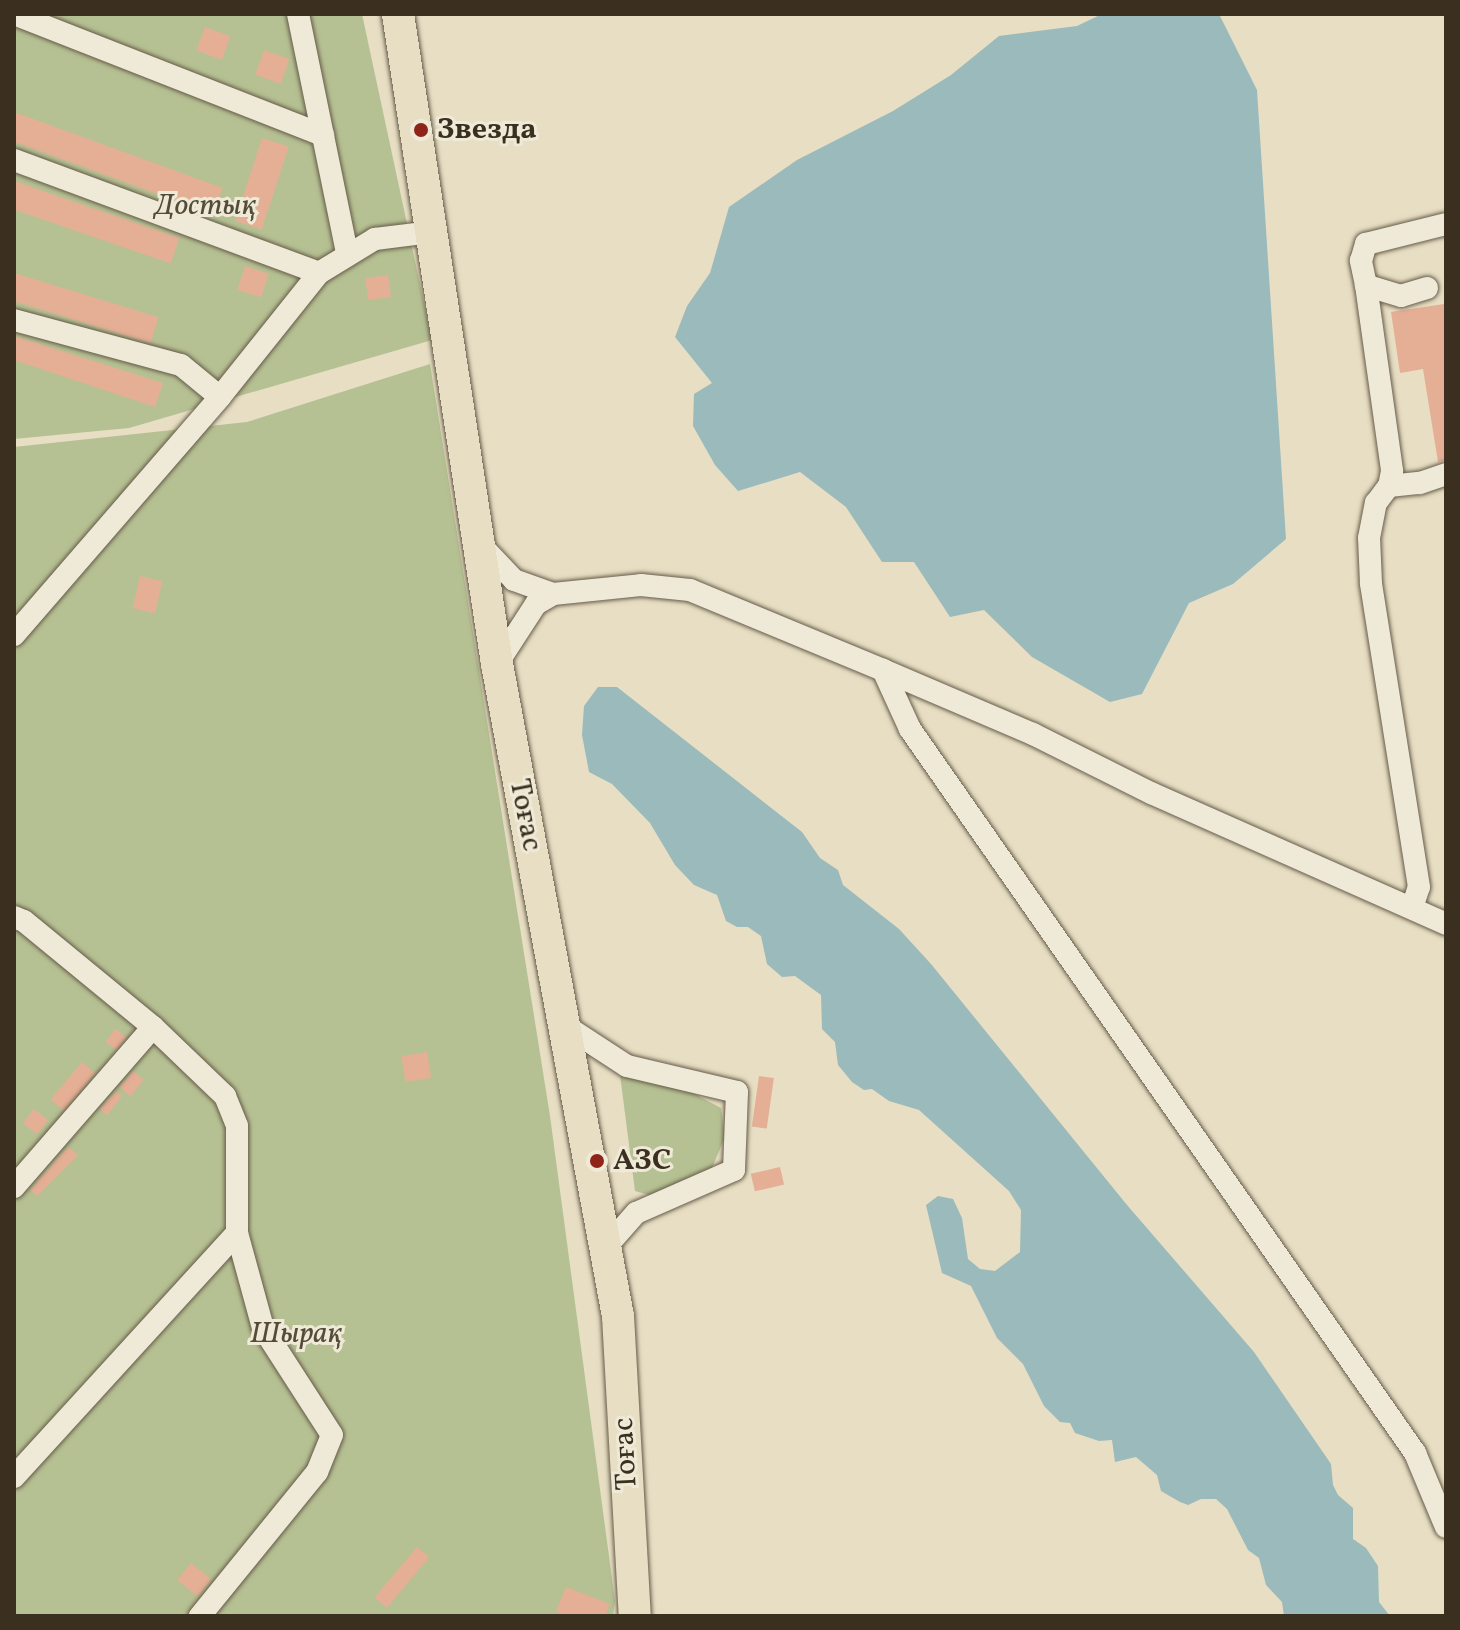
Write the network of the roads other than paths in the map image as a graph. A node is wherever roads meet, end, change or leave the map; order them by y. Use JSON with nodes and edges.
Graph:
{"nodes":[{"id":1,"x":14,"y":14,"type":"edge"},
{"id":2,"x":298,"y":14,"type":"edge"},
{"id":3,"x":398,"y":14,"type":"edge"},
{"id":4,"x":45,"y":19,"type":"edge"},
{"id":5,"x":323,"y":135,"type":"junction"},
{"id":6,"x":14,"y":160,"type":"edge"},
{"id":7,"x":1446,"y":224,"type":"edge"},
{"id":8,"x":431,"y":232,"type":"junction"},
{"id":9,"x":347,"y":253,"type":"junction"},
{"id":10,"x":319,"y":273,"type":"junction"},
{"id":11,"x":1366,"y":285,"type":"junction"},
{"id":12,"x":1427,"y":288,"type":"dead end"},
{"id":13,"x":14,"y":320,"type":"edge"},
{"id":14,"x":220,"y":397,"type":"junction"},
{"id":15,"x":1446,"y":474,"type":"edge"},
{"id":16,"x":1389,"y":486,"type":"junction"},
{"id":17,"x":478,"y":542,"type":"junction"},
{"id":18,"x":553,"y":594,"type":"junction"},
{"id":19,"x":14,"y":635,"type":"edge"},
{"id":20,"x":497,"y":664,"type":"junction"},
{"id":21,"x":883,"y":670,"type":"junction"},
{"id":22,"x":1412,"y":908,"type":"junction"},
{"id":23,"x":14,"y":917,"type":"edge"},
{"id":24,"x":1446,"y":924,"type":"edge"},
{"id":25,"x":564,"y":1025,"type":"junction"},
{"id":26,"x":153,"y":1027,"type":"junction"},
{"id":27,"x":14,"y":1187,"type":"edge"},
{"id":28,"x":237,"y":1233,"type":"junction"},
{"id":29,"x":605,"y":1248,"type":"junction"},
{"id":30,"x":14,"y":1477,"type":"edge"},
{"id":31,"x":1446,"y":1527,"type":"edge"},
{"id":32,"x":200,"y":1616,"type":"edge"},
{"id":33,"x":635,"y":1616,"type":"edge"}],
"edges":[{"from":1,"to":4,"type":"street"},
{"from":2,"to":5,"type":"street"},
{"from":3,"to":8,"type":"highway","name":"Тоғас"},
{"from":4,"to":5,"type":"street"},
{"from":5,"to":9,"type":"street"},
{"from":6,"to":10,"type":"street"},
{"from":7,"to":11,"type":"street"},
{"from":8,"to":9,"type":"street"},
{"from":8,"to":17,"type":"highway","name":"Тоғас"},
{"from":9,"to":10,"type":"street"},
{"from":10,"to":14,"type":"street"},
{"from":11,"to":12,"type":"street"},
{"from":11,"to":16,"type":"street"},
{"from":13,"to":14,"type":"street"},
{"from":14,"to":19,"type":"street"},
{"from":15,"to":16,"type":"street"},
{"from":16,"to":22,"type":"street"},
{"from":17,"to":18,"type":"street"},
{"from":17,"to":20,"type":"highway","name":"Тоғас"},
{"from":18,"to":20,"type":"street"},
{"from":18,"to":21,"type":"street"},
{"from":20,"to":25,"type":"highway","name":"Тоғас"},
{"from":21,"to":22,"type":"street"},
{"from":21,"to":31,"type":"street"},
{"from":22,"to":24,"type":"street"},
{"from":23,"to":26,"type":"street"},
{"from":25,"to":29,"type":"highway","name":"Тоғас"},
{"from":25,"to":29,"type":"street"},
{"from":26,"to":27,"type":"street"},
{"from":26,"to":28,"type":"street"},
{"from":28,"to":30,"type":"street"},
{"from":28,"to":32,"type":"street"},
{"from":29,"to":33,"type":"highway","name":"Тоғас"}]}
